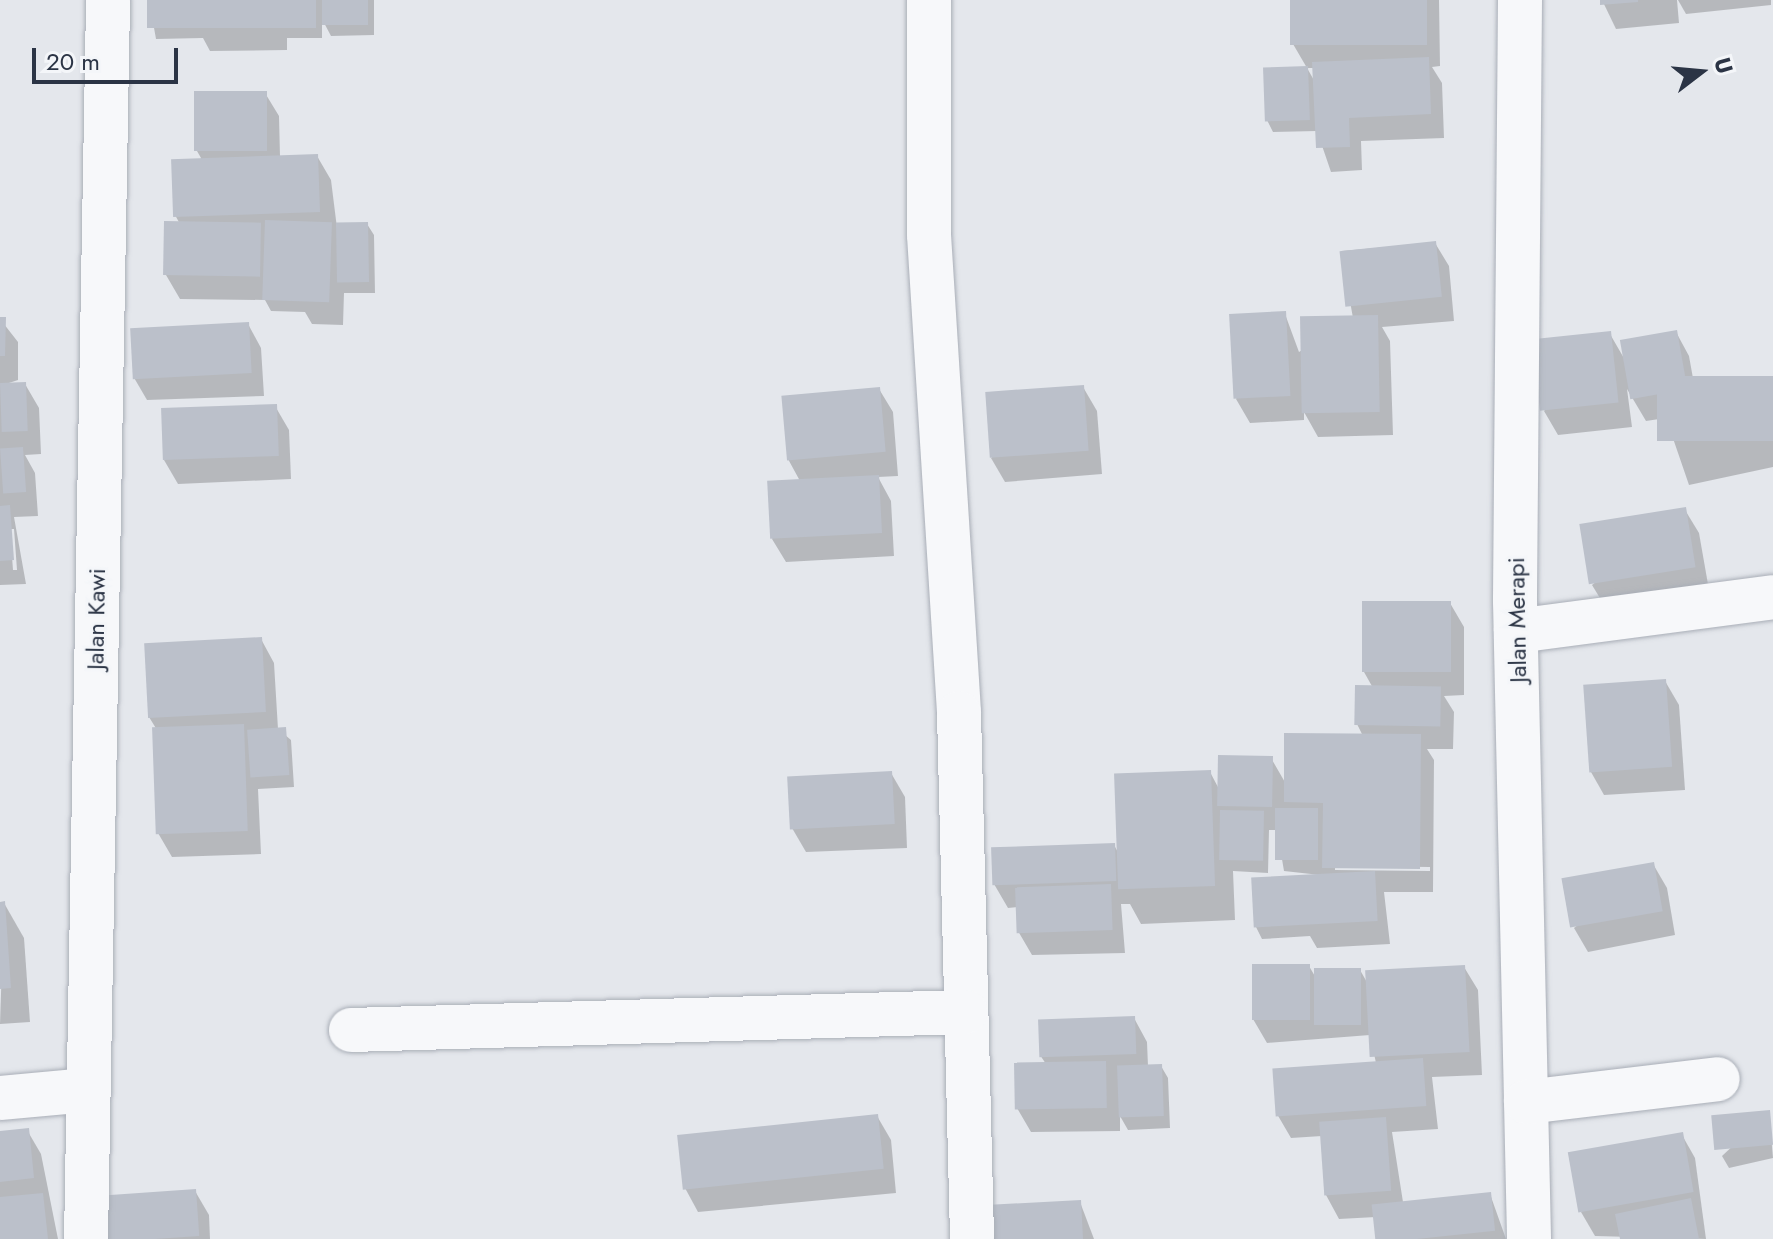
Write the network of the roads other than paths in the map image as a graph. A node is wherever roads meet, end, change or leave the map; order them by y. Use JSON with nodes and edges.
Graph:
{"nodes":[{"id":1,"x":108,"y":0,"type":"edge"},
{"id":2,"x":929,"y":0,"type":"edge"},
{"id":3,"x":1520,"y":0,"type":"edge"},
{"id":4,"x":1773,"y":597,"type":"edge"},
{"id":5,"x":1516,"y":631,"type":"junction"},
{"id":6,"x":966,"y":1012,"type":"junction"},
{"id":7,"x":351,"y":1030,"type":"dead end"},
{"id":8,"x":1718,"y":1079,"type":"dead end"},
{"id":9,"x":88,"y":1090,"type":"junction"},
{"id":10,"x":0,"y":1098,"type":"edge"},
{"id":11,"x":1526,"y":1102,"type":"junction"},
{"id":12,"x":86,"y":1239,"type":"edge"},
{"id":13,"x":972,"y":1239,"type":"edge"},
{"id":14,"x":1529,"y":1239,"type":"edge"}],
"edges":[{"from":1,"to":9,"type":"street","name":"Jalan Kawi"},
{"from":2,"to":6,"type":"street"},
{"from":3,"to":5,"type":"street","name":"Jalan Merapi"},
{"from":4,"to":5,"type":"street"},
{"from":5,"to":11,"type":"street","name":"Jalan Merapi"},
{"from":6,"to":7,"type":"street"},
{"from":6,"to":13,"type":"street"},
{"from":8,"to":11,"type":"street"},
{"from":9,"to":10,"type":"street"},
{"from":9,"to":12,"type":"street","name":"Jalan Kawi"},
{"from":11,"to":14,"type":"street","name":"Jalan Merapi"}]}
